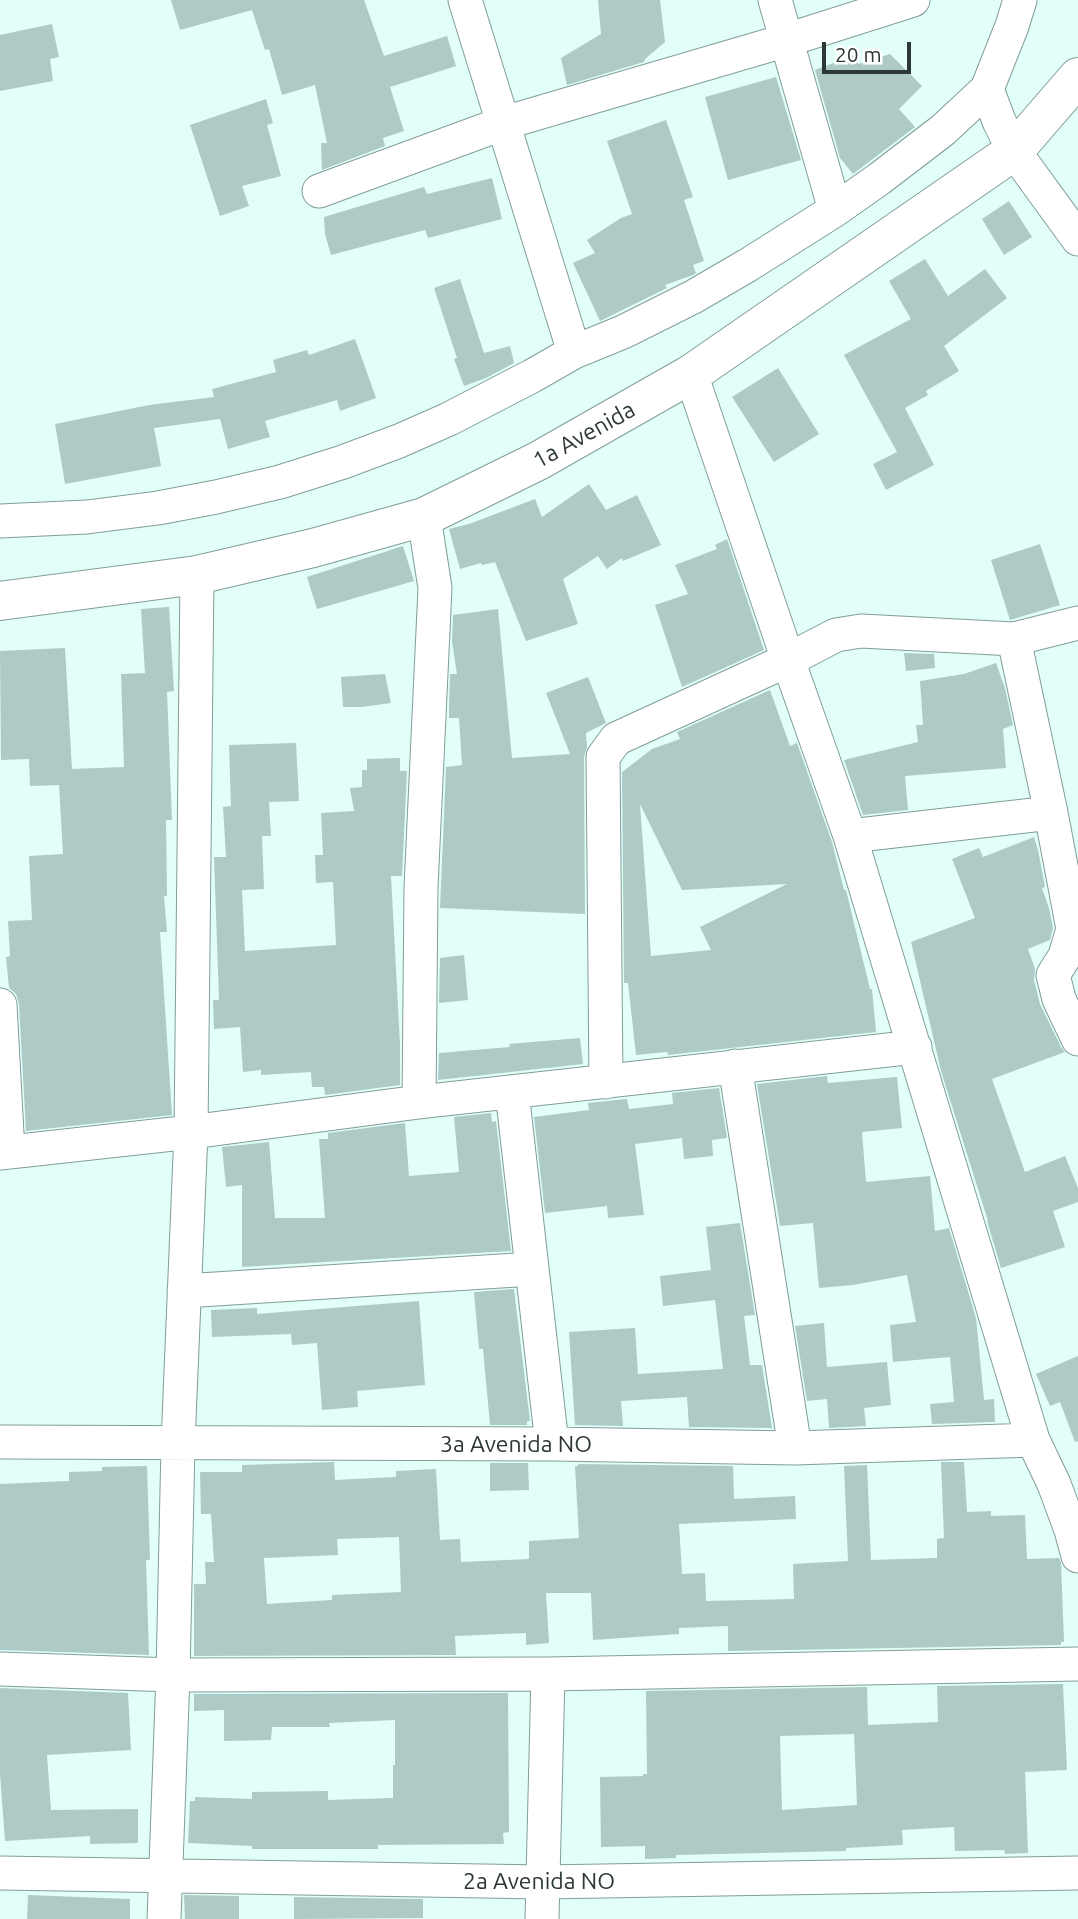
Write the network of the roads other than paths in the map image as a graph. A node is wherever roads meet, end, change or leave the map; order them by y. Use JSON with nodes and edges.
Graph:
{"nodes":[{"id":1,"x":465,"y":0,"type":"edge"},
{"id":2,"x":775,"y":0,"type":"edge"},
{"id":3,"x":913,"y":0,"type":"edge"},
{"id":4,"x":1020,"y":0,"type":"edge"},
{"id":5,"x":787,"y":40,"type":"junction"},
{"id":6,"x":1078,"y":77,"type":"edge"},
{"id":7,"x":987,"y":89,"type":"junction"},
{"id":8,"x":504,"y":123,"type":"junction"},
{"id":9,"x":1014,"y":151,"type":"junction"},
{"id":10,"x":318,"y":191,"type":"dead end"},
{"id":11,"x":835,"y":210,"type":"junction"},
{"id":12,"x":1078,"y":239,"type":"edge"},
{"id":13,"x":574,"y":352,"type":"junction"},
{"id":14,"x":691,"y":374,"type":"junction"},
{"id":15,"x":424,"y":517,"type":"junction"},
{"id":16,"x":0,"y":522,"type":"edge"},
{"id":17,"x":197,"y":575,"type":"junction"},
{"id":18,"x":0,"y":601,"type":"edge"},
{"id":19,"x":1078,"y":623,"type":"edge"},
{"id":20,"x":1014,"y":639,"type":"junction"},
{"id":21,"x":788,"y":660,"type":"junction"},
{"id":22,"x":1051,"y":813,"type":"junction"},
{"id":23,"x":850,"y":836,"type":"junction"},
{"id":24,"x":0,"y":1005,"type":"edge"},
{"id":25,"x":1078,"y":1039,"type":"edge"},
{"id":26,"x":915,"y":1047,"type":"junction"},
{"id":27,"x":735,"y":1066,"type":"junction"},
{"id":28,"x":606,"y":1082,"type":"junction"},
{"id":29,"x":512,"y":1092,"type":"junction"},
{"id":30,"x":419,"y":1102,"type":"junction"},
{"id":31,"x":191,"y":1132,"type":"junction"},
{"id":32,"x":4,"y":1152,"type":"edge"},
{"id":33,"x":532,"y":1269,"type":"junction"},
{"id":34,"x":184,"y":1291,"type":"junction"},
{"id":35,"x":1033,"y":1440,"type":"junction"},
{"id":36,"x":0,"y":1442,"type":"edge"},
{"id":37,"x":178,"y":1444,"type":"junction"},
{"id":38,"x":552,"y":1444,"type":"junction"},
{"id":39,"x":795,"y":1448,"type":"junction"},
{"id":40,"x":1076,"y":1538,"type":"edge"},
{"id":41,"x":1078,"y":1664,"type":"edge"},
{"id":42,"x":0,"y":1669,"type":"edge"},
{"id":43,"x":548,"y":1674,"type":"junction"},
{"id":44,"x":173,"y":1675,"type":"junction"},
{"id":45,"x":0,"y":1873,"type":"edge"},
{"id":46,"x":1078,"y":1873,"type":"edge"},
{"id":47,"x":166,"y":1875,"type":"junction"},
{"id":48,"x":542,"y":1882,"type":"junction"},
{"id":49,"x":164,"y":1919,"type":"edge"},
{"id":50,"x":542,"y":1919,"type":"edge"}],
"edges":[{"from":1,"to":8,"type":"street"},
{"from":2,"to":5,"type":"street"},
{"from":3,"to":5,"type":"street"},
{"from":4,"to":7,"type":"street"},
{"from":5,"to":8,"type":"street"},
{"from":5,"to":11,"type":"street"},
{"from":6,"to":9,"type":"street","name":"1a Avenida"},
{"from":7,"to":9,"type":"street"},
{"from":7,"to":11,"type":"street"},
{"from":8,"to":10,"type":"street"},
{"from":8,"to":13,"type":"street"},
{"from":9,"to":12,"type":"street"},
{"from":9,"to":14,"type":"street","name":"1a Avenida"},
{"from":11,"to":13,"type":"street"},
{"from":13,"to":16,"type":"street"},
{"from":14,"to":15,"type":"street","name":"1a Avenida"},
{"from":14,"to":21,"type":"street"},
{"from":15,"to":17,"type":"street","name":"1a Avenida"},
{"from":15,"to":30,"type":"street"},
{"from":17,"to":18,"type":"street","name":"1a Avenida"},
{"from":17,"to":31,"type":"street"},
{"from":19,"to":20,"type":"street"},
{"from":20,"to":21,"type":"street"},
{"from":20,"to":22,"type":"street"},
{"from":21,"to":23,"type":"street"},
{"from":21,"to":28,"type":"street"},
{"from":22,"to":23,"type":"street"},
{"from":22,"to":25,"type":"street"},
{"from":23,"to":26,"type":"street"},
{"from":24,"to":32,"type":"street"},
{"from":26,"to":27,"type":"street"},
{"from":26,"to":35,"type":"street"},
{"from":27,"to":28,"type":"street"},
{"from":27,"to":39,"type":"street"},
{"from":28,"to":29,"type":"street"},
{"from":29,"to":30,"type":"street"},
{"from":29,"to":33,"type":"street"},
{"from":30,"to":31,"type":"street"},
{"from":31,"to":32,"type":"street"},
{"from":31,"to":34,"type":"street"},
{"from":33,"to":34,"type":"street"},
{"from":33,"to":38,"type":"street"},
{"from":34,"to":37,"type":"street"},
{"from":35,"to":39,"type":"street","name":"3a Avenida NO"},
{"from":35,"to":40,"type":"street"},
{"from":36,"to":37,"type":"street","name":"3a Avenida NO"},
{"from":37,"to":38,"type":"street","name":"3a Avenida NO"},
{"from":37,"to":44,"type":"street"},
{"from":38,"to":39,"type":"street","name":"3a Avenida NO"},
{"from":41,"to":43,"type":"street"},
{"from":42,"to":44,"type":"street"},
{"from":43,"to":44,"type":"street"},
{"from":43,"to":48,"type":"street"},
{"from":44,"to":47,"type":"street"},
{"from":45,"to":47,"type":"street","name":"2a Avenida NO"},
{"from":46,"to":48,"type":"street","name":"2a Avenida NO"},
{"from":47,"to":48,"type":"street","name":"2a Avenida NO"},
{"from":47,"to":49,"type":"street"},
{"from":48,"to":50,"type":"street"}]}
